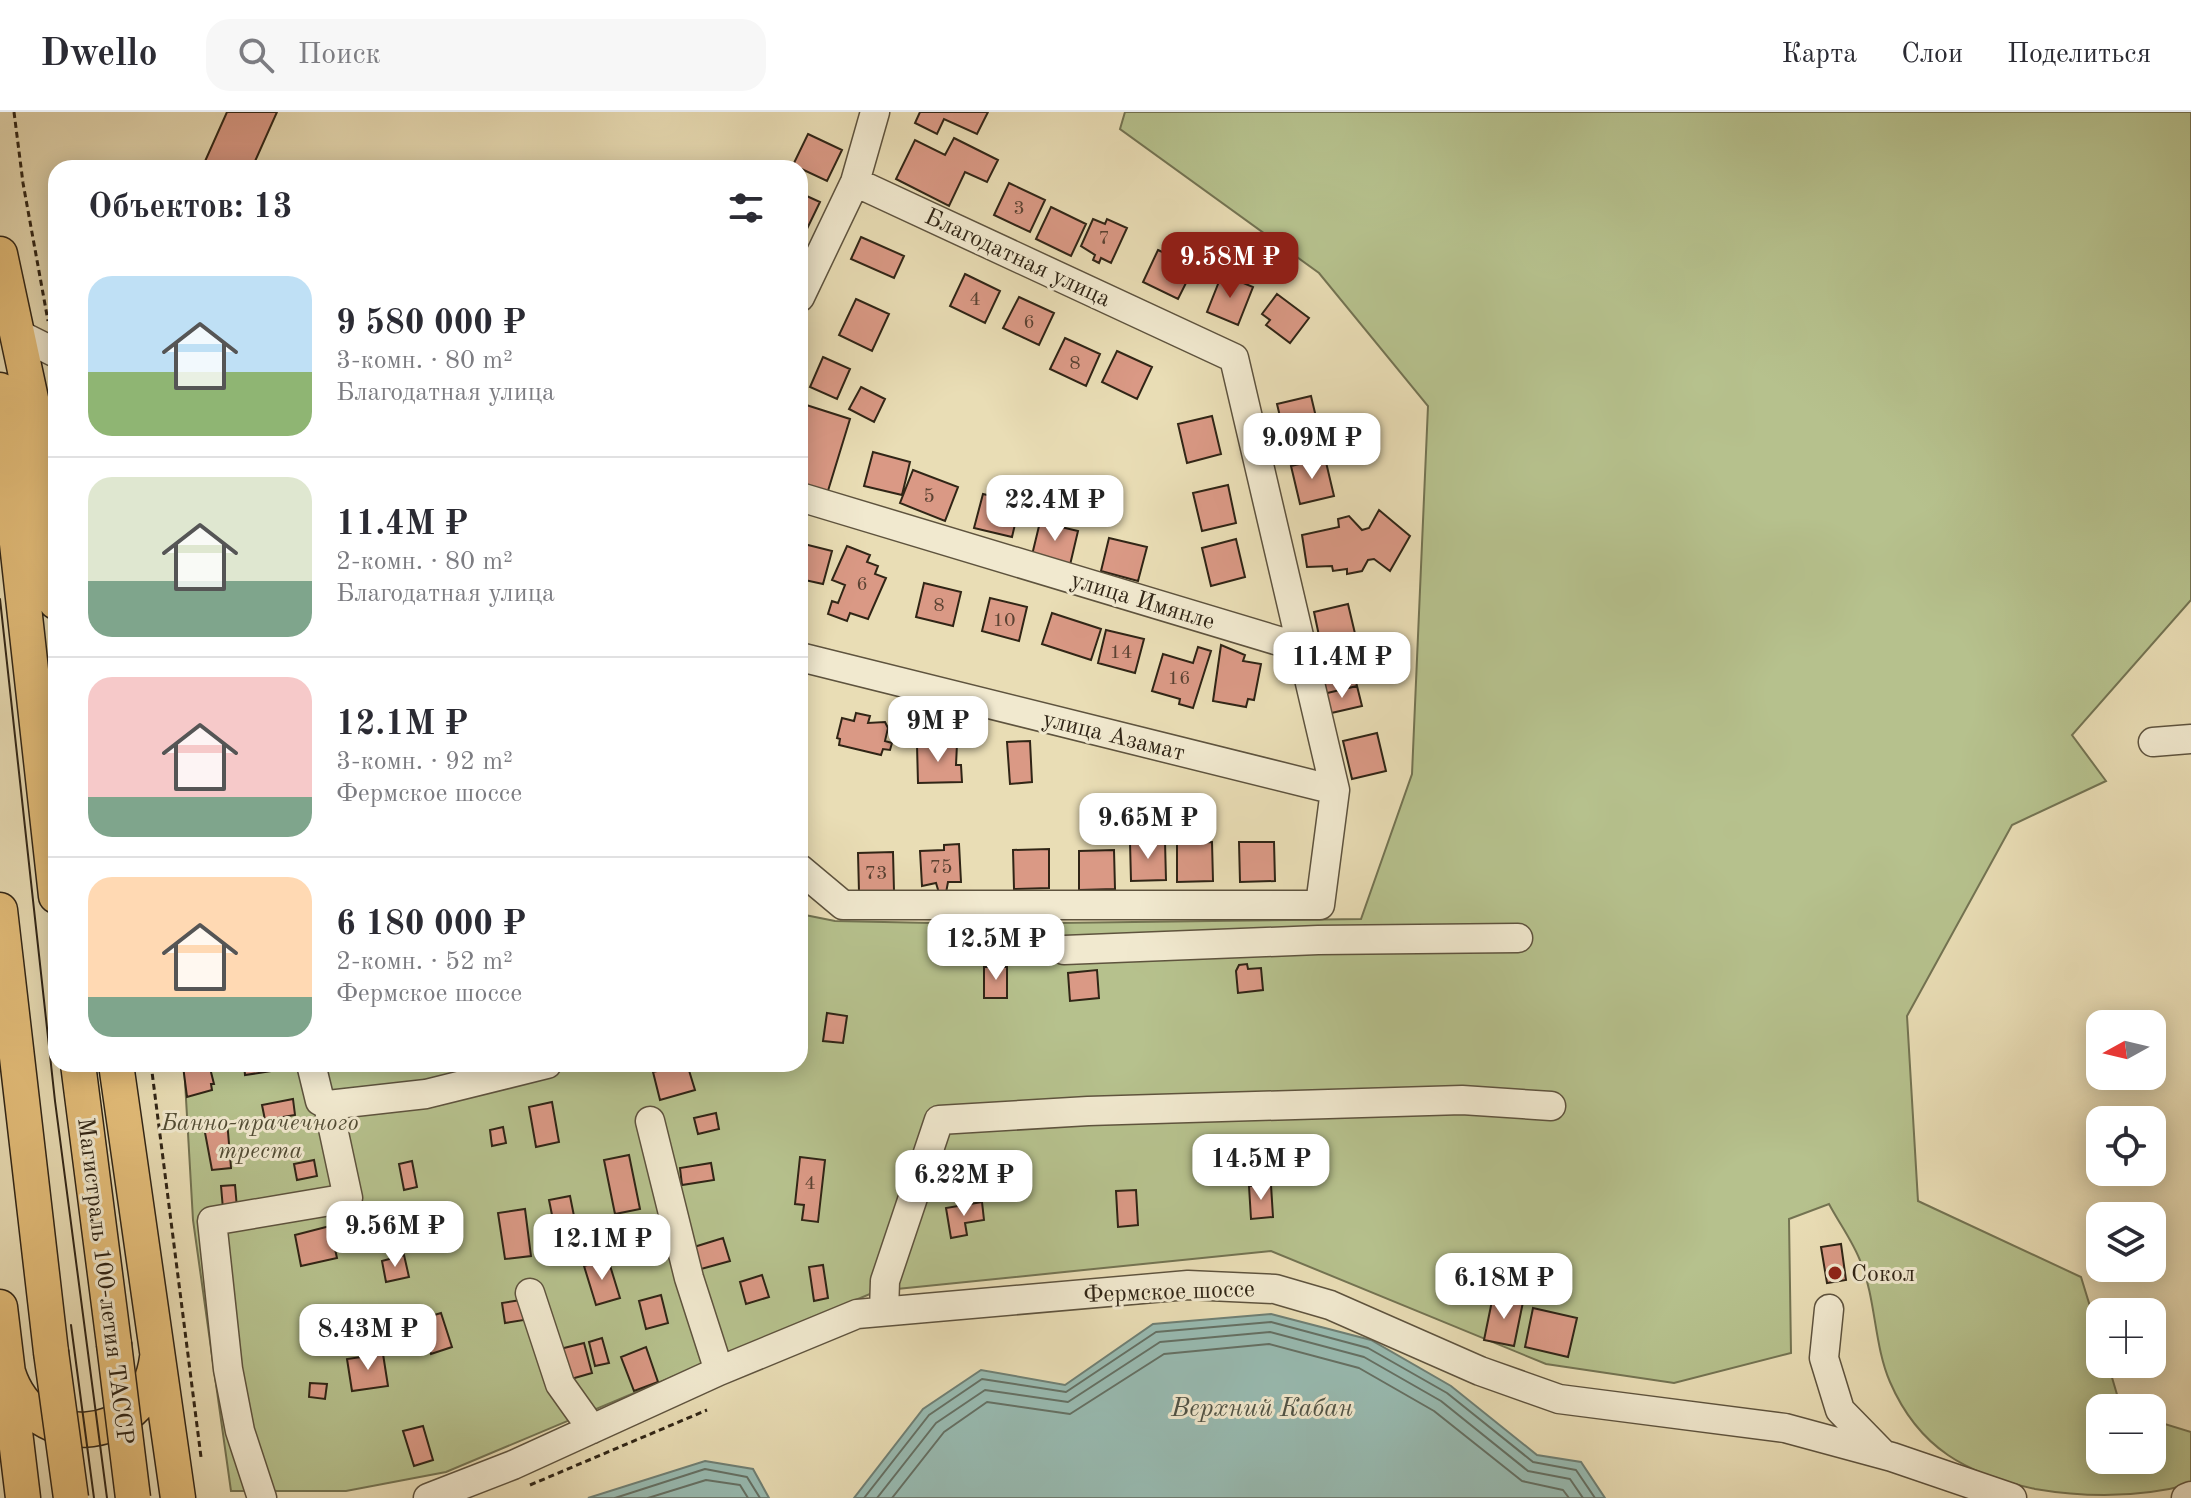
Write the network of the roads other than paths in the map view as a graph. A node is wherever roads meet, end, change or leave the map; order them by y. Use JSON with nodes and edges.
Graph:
{"nodes":[{"id":1,"x":875,"y":112,"type":"edge"},
{"id":2,"x":855,"y":182,"type":"junction"},
{"id":3,"x":0,"y":254,"type":"edge"},
{"id":4,"x":808,"y":280,"type":"edge"},
{"id":5,"x":18,"y":334,"type":"junction"},
{"id":6,"x":48,"y":349,"type":"edge"},
{"id":7,"x":48,"y":356,"type":"edge"},
{"id":8,"x":13,"y":382,"type":"edge"},
{"id":9,"x":808,"y":499,"type":"edge"},
{"id":10,"x":48,"y":561,"type":"edge"},
{"id":11,"x":1302,"y":648,"type":"junction"},
{"id":12,"x":808,"y":659,"type":"edge"},
{"id":13,"x":2191,"y":739,"type":"edge"},
{"id":14,"x":2153,"y":742,"type":"dead end"},
{"id":15,"x":1335,"y":790,"type":"junction"},
{"id":16,"x":48,"y":800,"type":"edge"},
{"id":17,"x":808,"y":876,"type":"edge"},
{"id":18,"x":1320,"y":905,"type":"junction"},
{"id":19,"x":0,"y":910,"type":"edge"},
{"id":20,"x":1518,"y":938,"type":"dead end"},
{"id":21,"x":1318,"y":940,"type":"junction"},
{"id":22,"x":1064,"y":950,"type":"dead end"},
{"id":23,"x":79,"y":1072,"type":"edge"},
{"id":24,"x":117,"y":1072,"type":"edge"},
{"id":25,"x":313,"y":1072,"type":"edge"},
{"id":26,"x":515,"y":1072,"type":"edge"},
{"id":27,"x":328,"y":1105,"type":"junction"},
{"id":28,"x":1551,"y":1106,"type":"dead end"},
{"id":29,"x":650,"y":1121,"type":"dead end"},
{"id":30,"x":530,"y":1293,"type":"dead end"},
{"id":31,"x":0,"y":1307,"type":"edge"},
{"id":32,"x":1829,"y":1309,"type":"dead end"},
{"id":33,"x":884,"y":1311,"type":"junction"},
{"id":34,"x":156,"y":1344,"type":"junction"},
{"id":35,"x":719,"y":1371,"type":"junction"},
{"id":36,"x":3,"y":1376,"type":"edge"},
{"id":37,"x":592,"y":1429,"type":"junction"},
{"id":38,"x":1884,"y":1455,"type":"junction"},
{"id":39,"x":23,"y":1498,"type":"edge"},
{"id":40,"x":71,"y":1498,"type":"edge"},
{"id":41,"x":133,"y":1498,"type":"edge"},
{"id":42,"x":178,"y":1498,"type":"edge"},
{"id":43,"x":262,"y":1498,"type":"edge"},
{"id":44,"x":428,"y":1498,"type":"edge"},
{"id":45,"x":2012,"y":1498,"type":"edge"}],
"edges":[{"from":1,"to":2,"type":"street"},
{"from":2,"to":4,"type":"street"},
{"from":2,"to":11,"type":"street","name":"Благодатная улица"},
{"from":3,"to":5,"type":"main road"},
{"from":5,"to":6,"type":"street"},
{"from":5,"to":8,"type":"main road"},
{"from":7,"to":8,"type":"street"},
{"from":8,"to":10,"type":"main road"},
{"from":8,"to":16,"type":"main road"},
{"from":9,"to":11,"type":"street","name":"улица Имянле"},
{"from":11,"to":15,"type":"street","name":"Благодатная улица"},
{"from":12,"to":15,"type":"street","name":"улица Азамат"},
{"from":13,"to":14,"type":"street"},
{"from":15,"to":18,"type":"street","name":"Благодатная улица"},
{"from":17,"to":18,"type":"street"},
{"from":18,"to":21,"type":"street","name":"Благодатная улица"},
{"from":19,"to":40,"type":"main road","bridge":true},
{"from":20,"to":21,"type":"street"},
{"from":21,"to":22,"type":"street"},
{"from":23,"to":41,"type":"main road","name":"Магистраль 100-летия ТАССР","bridge":true},
{"from":24,"to":34,"type":"main road"},
{"from":25,"to":27,"type":"street"},
{"from":26,"to":27,"type":"street"},
{"from":27,"to":43,"type":"street"},
{"from":28,"to":33,"type":"street"},
{"from":29,"to":35,"type":"street"},
{"from":30,"to":37,"type":"street"},
{"from":31,"to":36,"type":"main road"},
{"from":32,"to":38,"type":"street"},
{"from":33,"to":35,"type":"street","name":"Фермское шоссе"},
{"from":33,"to":38,"type":"street","name":"Фермское шоссе"},
{"from":34,"to":36,"type":"main road"},
{"from":34,"to":42,"type":"main road"},
{"from":35,"to":37,"type":"street","name":"Фермское шоссе"},
{"from":36,"to":39,"type":"main road"},
{"from":37,"to":44,"type":"street","name":"Фермское шоссе"},
{"from":38,"to":45,"type":"street","name":"Фермское шоссе"}]}
